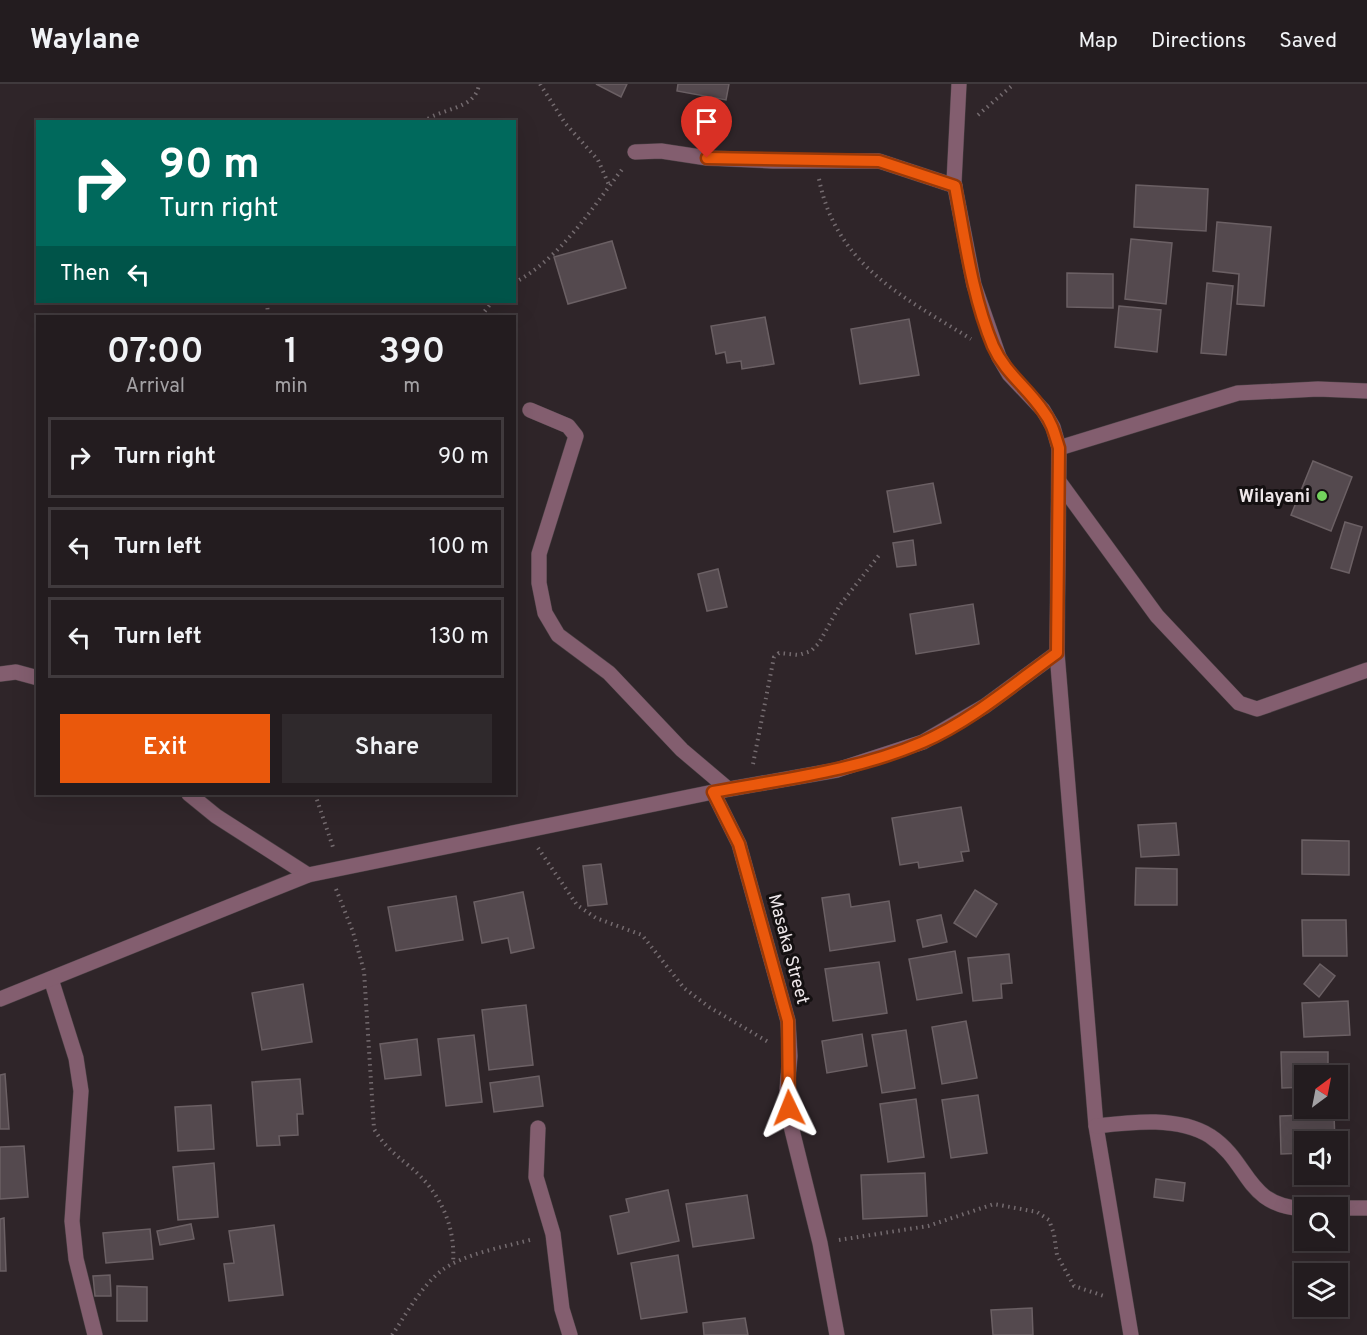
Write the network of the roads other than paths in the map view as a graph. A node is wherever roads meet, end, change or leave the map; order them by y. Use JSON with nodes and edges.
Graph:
{"nodes":[{"id":1,"x":959,"y":84,"type":"edge"},
{"id":2,"x":635,"y":152,"type":"road end"},
{"id":3,"x":955,"y":186,"type":"junction"},
{"id":4,"x":1367,"y":391,"type":"edge"},
{"id":5,"x":530,"y":410,"type":"dead end"},
{"id":6,"x":1059,"y":448,"type":"junction"},
{"id":7,"x":1060,"y":483,"type":"junction"},
{"id":8,"x":1057,"y":653,"type":"junction"},
{"id":9,"x":1367,"y":670,"type":"edge"},
{"id":10,"x":0,"y":674,"type":"edge"},
{"id":11,"x":36,"y":677,"type":"edge"},
{"id":12,"x":728,"y":789,"type":"junction"},
{"id":13,"x":713,"y":792,"type":"junction"},
{"id":14,"x":190,"y":795,"type":"edge"},
{"id":15,"x":308,"y":875,"type":"junction"},
{"id":16,"x":51,"y":979,"type":"junction"},
{"id":17,"x":0,"y":999,"type":"edge"},
{"id":18,"x":1096,"y":1126,"type":"junction"},
{"id":19,"x":538,"y":1128,"type":"dead end"},
{"id":20,"x":1294,"y":1207,"type":"edge"},
{"id":21,"x":1348,"y":1208,"type":"edge"},
{"id":22,"x":1367,"y":1208,"type":"edge"},
{"id":23,"x":95,"y":1335,"type":"edge"},
{"id":24,"x":570,"y":1335,"type":"edge"},
{"id":25,"x":837,"y":1335,"type":"edge"},
{"id":26,"x":1131,"y":1335,"type":"edge"}],
"edges":[{"from":1,"to":3,"type":"street"},
{"from":2,"to":3,"type":"street"},
{"from":3,"to":6,"type":"street"},
{"from":4,"to":6,"type":"street"},
{"from":5,"to":12,"type":"street"},
{"from":6,"to":7,"type":"street"},
{"from":7,"to":8,"type":"street"},
{"from":7,"to":9,"type":"street"},
{"from":8,"to":12,"type":"street"},
{"from":8,"to":18,"type":"street"},
{"from":10,"to":11,"type":"street"},
{"from":12,"to":13,"type":"street"},
{"from":13,"to":15,"type":"street"},
{"from":13,"to":25,"type":"street","name":"Masaka Street"},
{"from":14,"to":15,"type":"street"},
{"from":15,"to":16,"type":"street"},
{"from":16,"to":17,"type":"street"},
{"from":16,"to":23,"type":"street"},
{"from":18,"to":20,"type":"street"},
{"from":18,"to":26,"type":"street"},
{"from":19,"to":24,"type":"street"},
{"from":21,"to":22,"type":"street"}]}
